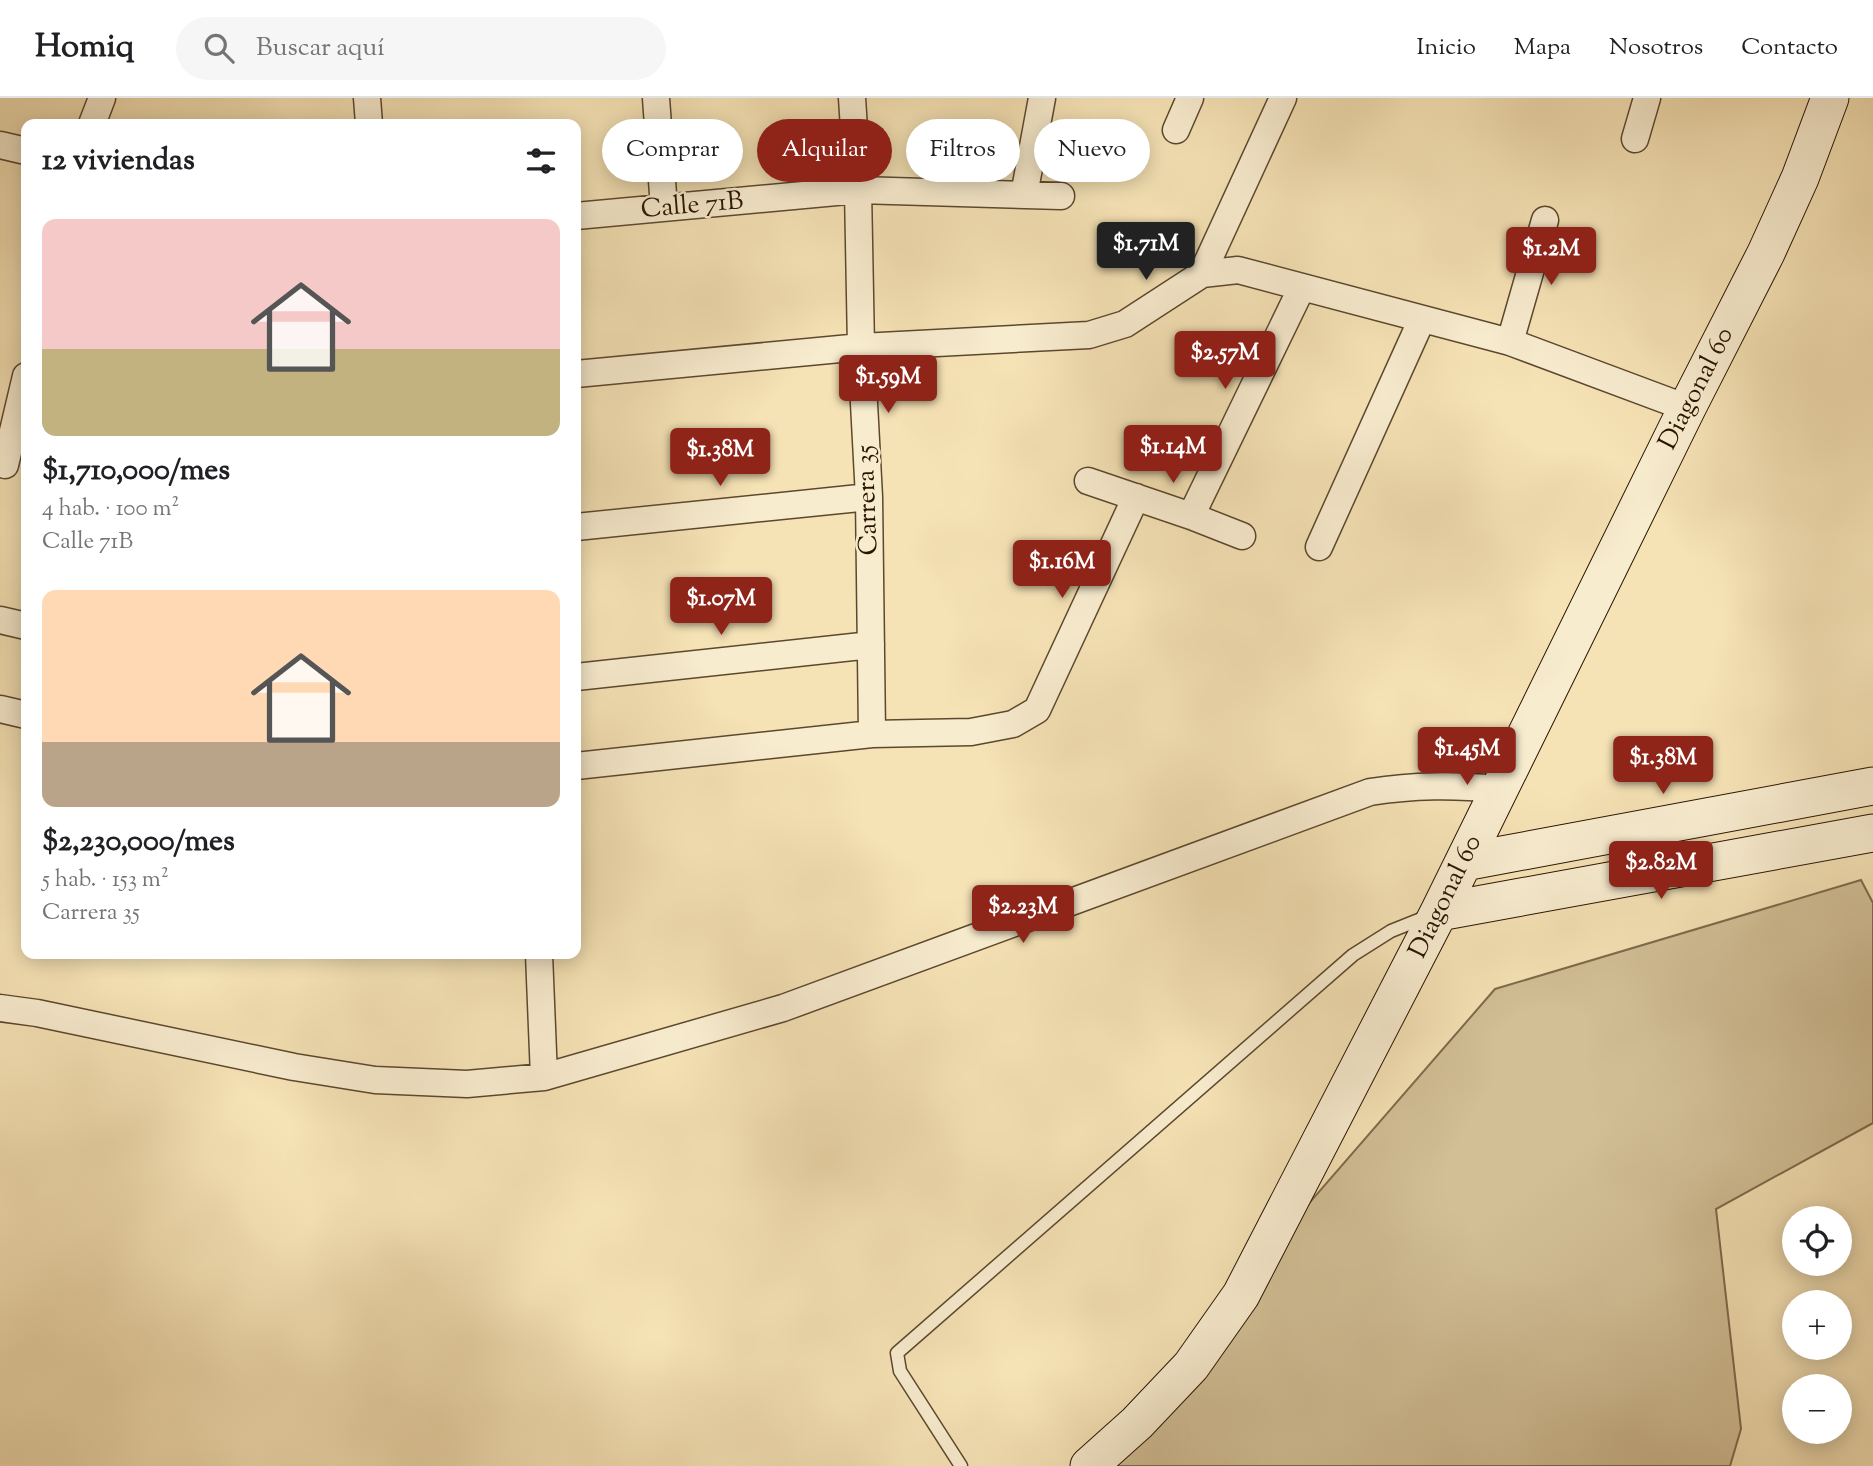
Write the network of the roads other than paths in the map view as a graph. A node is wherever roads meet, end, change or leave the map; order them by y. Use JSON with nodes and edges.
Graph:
{"nodes":[{"id":1,"x":102,"y":98,"type":"edge"},
{"id":2,"x":367,"y":98,"type":"edge"},
{"id":3,"x":656,"y":98,"type":"edge"},
{"id":4,"x":852,"y":98,"type":"edge"},
{"id":5,"x":1042,"y":98,"type":"edge"},
{"id":6,"x":1190,"y":98,"type":"edge"},
{"id":7,"x":1283,"y":98,"type":"edge"},
{"id":8,"x":1647,"y":98,"type":"edge"},
{"id":9,"x":1830,"y":98,"type":"edge"},
{"id":10,"x":94,"y":119,"type":"edge"},
{"id":11,"x":369,"y":119,"type":"edge"},
{"id":12,"x":1176,"y":130,"type":"dead end"},
{"id":13,"x":1635,"y":139,"type":"dead end"},
{"id":14,"x":0,"y":145,"type":"edge"},
{"id":15,"x":21,"y":150,"type":"edge"},
{"id":16,"x":858,"y":190,"type":"junction"},
{"id":17,"x":1024,"y":195,"type":"junction"},
{"id":18,"x":1061,"y":196,"type":"dead end"},
{"id":19,"x":664,"y":208,"type":"junction"},
{"id":20,"x":581,"y":216,"type":"edge"},
{"id":21,"x":1545,"y":220,"type":"dead end"},
{"id":22,"x":1202,"y":274,"type":"junction"},
{"id":23,"x":1302,"y":287,"type":"junction"},
{"id":24,"x":1422,"y":318,"type":"junction"},
{"id":25,"x":1510,"y":342,"type":"junction"},
{"id":26,"x":861,"y":347,"type":"junction"},
{"id":27,"x":581,"y":374,"type":"edge"},
{"id":28,"x":21,"y":404,"type":"edge"},
{"id":29,"x":1687,"y":408,"type":"junction"},
{"id":30,"x":10,"y":466,"type":"edge"},
{"id":31,"x":1088,"y":481,"type":"dead end"},
{"id":32,"x":869,"y":496,"type":"junction"},
{"id":33,"x":1136,"y":497,"type":"junction"},
{"id":34,"x":1191,"y":516,"type":"junction"},
{"id":35,"x":581,"y":526,"type":"edge"},
{"id":36,"x":1242,"y":536,"type":"dead end"},
{"id":37,"x":1319,"y":547,"type":"dead end"},
{"id":38,"x":0,"y":621,"type":"edge"},
{"id":39,"x":21,"y":625,"type":"edge"},
{"id":40,"x":871,"y":645,"type":"junction"},
{"id":41,"x":581,"y":676,"type":"edge"},
{"id":42,"x":0,"y":709,"type":"edge"},
{"id":43,"x":21,"y":714,"type":"edge"},
{"id":44,"x":872,"y":734,"type":"junction"},
{"id":45,"x":581,"y":765,"type":"edge"},
{"id":46,"x":1873,"y":786,"type":"edge"},
{"id":47,"x":1498,"y":789,"type":"junction"},
{"id":48,"x":1873,"y":833,"type":"edge"},
{"id":49,"x":1464,"y":862,"type":"junction"},
{"id":50,"x":1439,"y":912,"type":"junction"},
{"id":51,"x":539,"y":959,"type":"edge"},
{"id":52,"x":0,"y":1009,"type":"edge"},
{"id":53,"x":544,"y":1077,"type":"junction"},
{"id":54,"x":961,"y":1466,"type":"edge"},
{"id":55,"x":1089,"y":1466,"type":"edge"}],
"edges":[{"from":1,"to":10,"type":"street"},
{"from":2,"to":11,"type":"street"},
{"from":3,"to":19,"type":"street"},
{"from":4,"to":16,"type":"street","name":"Carrera 35"},
{"from":5,"to":17,"type":"street"},
{"from":6,"to":12,"type":"street"},
{"from":7,"to":22,"type":"street"},
{"from":8,"to":13,"type":"street"},
{"from":9,"to":29,"type":"main road","name":"Diagonal 60"},
{"from":14,"to":15,"type":"street"},
{"from":16,"to":17,"type":"street","name":"Calle 71B"},
{"from":16,"to":19,"type":"street","name":"Calle 71B"},
{"from":16,"to":26,"type":"street","name":"Carrera 35"},
{"from":17,"to":18,"type":"street","name":"Calle 71B"},
{"from":19,"to":20,"type":"street","name":"Calle 71B"},
{"from":21,"to":25,"type":"street"},
{"from":22,"to":23,"type":"street"},
{"from":22,"to":26,"type":"street"},
{"from":23,"to":24,"type":"street"},
{"from":23,"to":34,"type":"street"},
{"from":24,"to":25,"type":"street"},
{"from":24,"to":37,"type":"street"},
{"from":25,"to":29,"type":"street"},
{"from":26,"to":27,"type":"street"},
{"from":26,"to":32,"type":"street","name":"Carrera 35"},
{"from":28,"to":30,"type":"street"},
{"from":29,"to":47,"type":"main road","name":"Diagonal 60"},
{"from":31,"to":33,"type":"street"},
{"from":32,"to":35,"type":"street"},
{"from":32,"to":40,"type":"street","name":"Carrera 35"},
{"from":33,"to":34,"type":"street"},
{"from":33,"to":44,"type":"street"},
{"from":34,"to":36,"type":"street"},
{"from":38,"to":39,"type":"street"},
{"from":40,"to":41,"type":"street"},
{"from":40,"to":44,"type":"street","name":"Carrera 35"},
{"from":42,"to":43,"type":"street"},
{"from":44,"to":45,"type":"street"},
{"from":46,"to":49,"type":"main road"},
{"from":47,"to":49,"type":"main road","name":"Diagonal 60"},
{"from":47,"to":53,"type":"street"},
{"from":48,"to":50,"type":"main road"},
{"from":49,"to":50,"type":"main road","name":"Diagonal 60"},
{"from":50,"to":54,"type":"lane"},
{"from":50,"to":55,"type":"main road","name":"Diagonal 60"},
{"from":51,"to":53,"type":"street"},
{"from":52,"to":53,"type":"street"}]}
